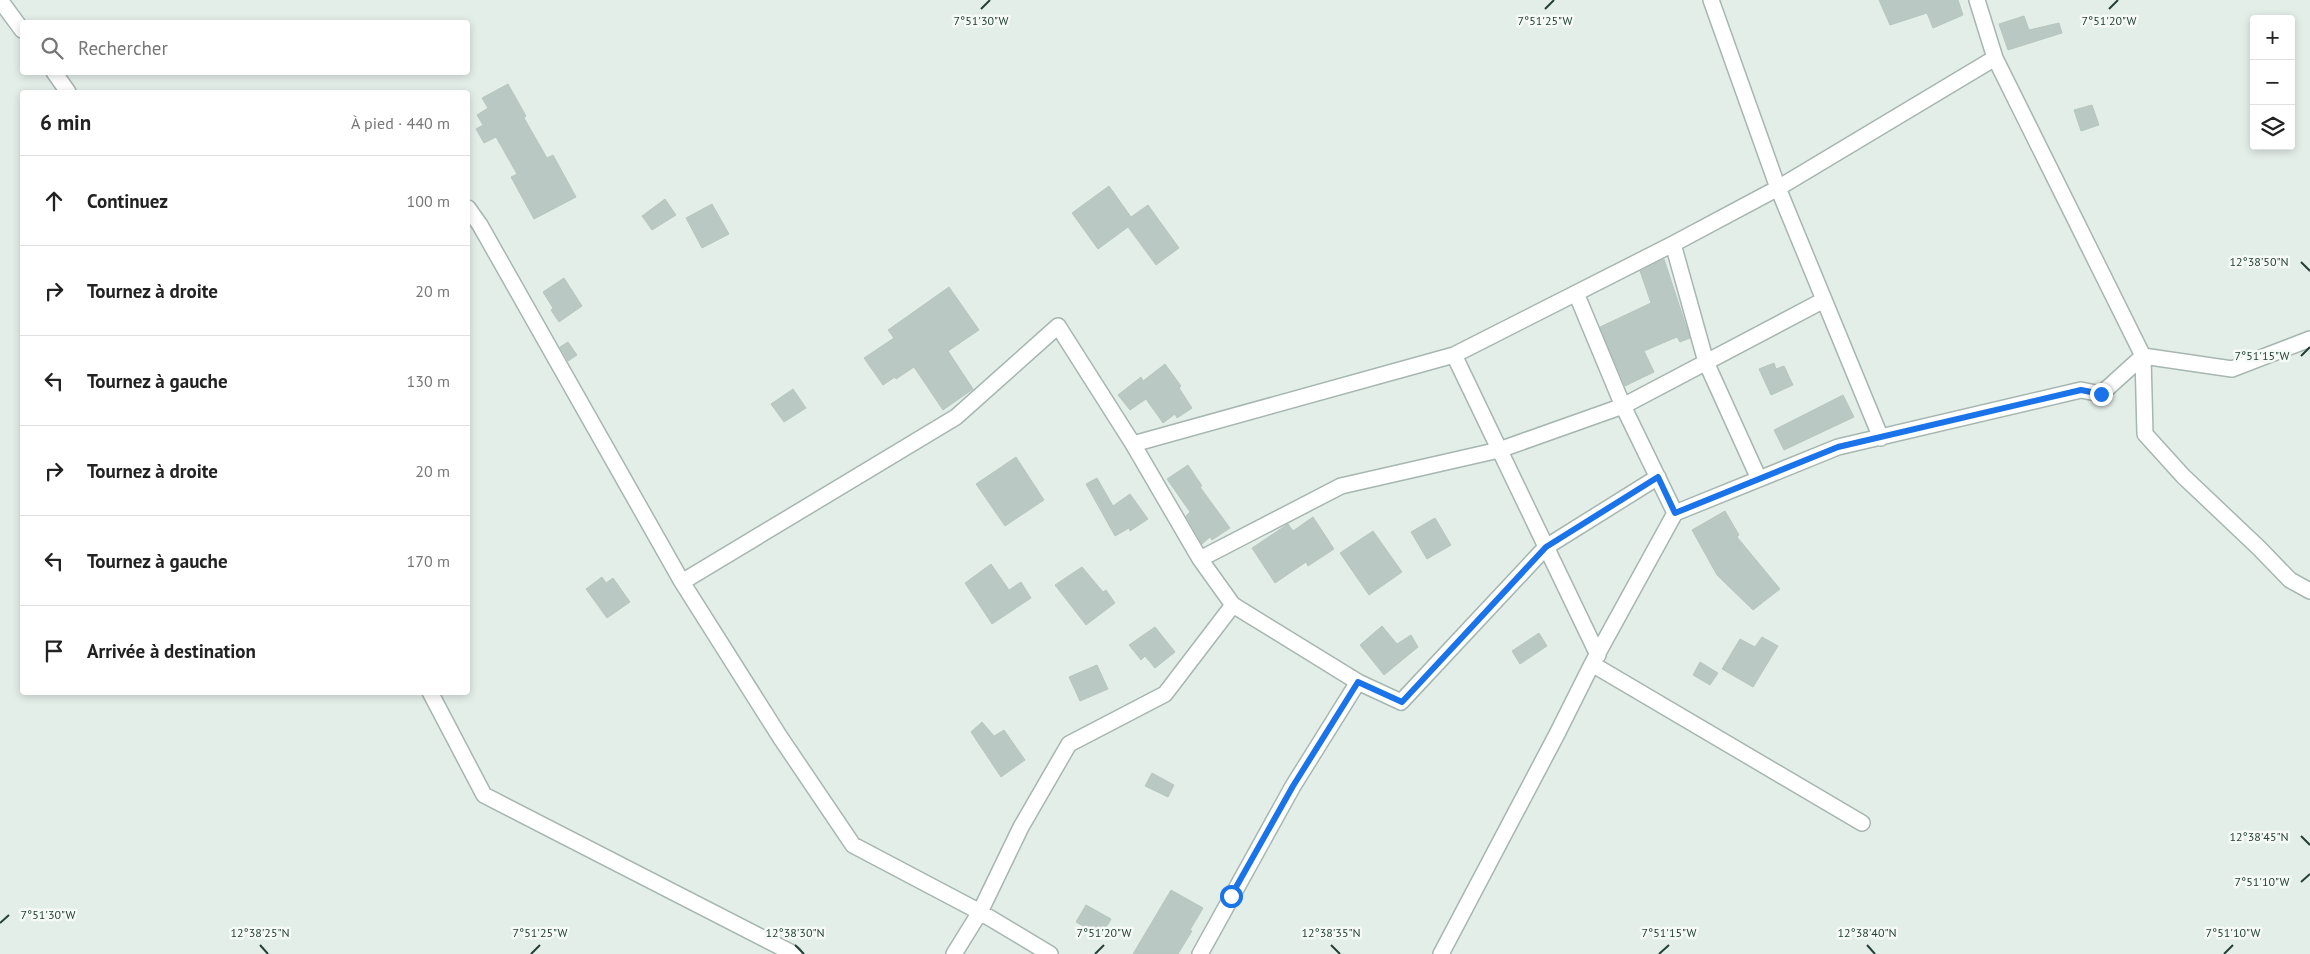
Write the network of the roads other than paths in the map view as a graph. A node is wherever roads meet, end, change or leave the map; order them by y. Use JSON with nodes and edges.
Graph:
{"nodes":[{"id":1,"x":0,"y":0,"type":"edge"},
{"id":2,"x":1711,"y":0,"type":"edge"},
{"id":3,"x":1977,"y":0,"type":"edge"},
{"id":4,"x":20,"y":27,"type":"edge"},
{"id":5,"x":1995,"y":58,"type":"junction"},
{"id":6,"x":56,"y":75,"type":"edge"},
{"id":7,"x":67,"y":90,"type":"edge"},
{"id":8,"x":1778,"y":188,"type":"junction"},
{"id":9,"x":470,"y":211,"type":"edge"},
{"id":10,"x":1673,"y":244,"type":"junction"},
{"id":11,"x":1576,"y":293,"type":"junction"},
{"id":12,"x":1824,"y":300,"type":"junction"},
{"id":13,"x":2310,"y":339,"type":"edge"},
{"id":14,"x":1454,"y":355,"type":"junction"},
{"id":15,"x":2143,"y":356,"type":"junction"},
{"id":16,"x":1706,"y":362,"type":"junction"},
{"id":17,"x":1623,"y":406,"type":"junction"},
{"id":18,"x":1881,"y":438,"type":"junction"},
{"id":19,"x":1134,"y":444,"type":"junction"},
{"id":20,"x":1500,"y":450,"type":"junction"},
{"id":21,"x":1658,"y":477,"type":"junction"},
{"id":22,"x":1759,"y":480,"type":"junction"},
{"id":23,"x":1675,"y":513,"type":"junction"},
{"id":24,"x":1546,"y":547,"type":"junction"},
{"id":25,"x":1200,"y":559,"type":"junction"},
{"id":26,"x":682,"y":582,"type":"junction"},
{"id":27,"x":2310,"y":591,"type":"edge"},
{"id":28,"x":1233,"y":605,"type":"junction"},
{"id":29,"x":1595,"y":659,"type":"junction"},
{"id":30,"x":1358,"y":682,"type":"junction"},
{"id":31,"x":432,"y":695,"type":"edge"},
{"id":32,"x":1862,"y":823,"type":"dead end"},
{"id":33,"x":980,"y":912,"type":"junction"},
{"id":34,"x":794,"y":954,"type":"edge"},
{"id":35,"x":954,"y":954,"type":"edge"},
{"id":36,"x":1050,"y":954,"type":"edge"},
{"id":37,"x":1200,"y":954,"type":"edge"},
{"id":38,"x":1441,"y":954,"type":"edge"}],
"edges":[{"from":1,"to":4,"type":"street"},
{"from":2,"to":8,"type":"street"},
{"from":3,"to":5,"type":"street"},
{"from":5,"to":8,"type":"street"},
{"from":5,"to":15,"type":"street"},
{"from":6,"to":7,"type":"street"},
{"from":8,"to":10,"type":"street"},
{"from":8,"to":12,"type":"street"},
{"from":9,"to":26,"type":"street"},
{"from":10,"to":11,"type":"street"},
{"from":10,"to":16,"type":"street"},
{"from":11,"to":14,"type":"street"},
{"from":11,"to":17,"type":"street"},
{"from":12,"to":16,"type":"street"},
{"from":12,"to":18,"type":"street"},
{"from":13,"to":15,"type":"street"},
{"from":14,"to":19,"type":"street"},
{"from":14,"to":20,"type":"street"},
{"from":15,"to":18,"type":"street"},
{"from":15,"to":27,"type":"street"},
{"from":16,"to":17,"type":"street"},
{"from":16,"to":22,"type":"street"},
{"from":17,"to":20,"type":"street"},
{"from":17,"to":21,"type":"street"},
{"from":18,"to":22,"type":"street"},
{"from":19,"to":25,"type":"street"},
{"from":19,"to":26,"type":"street"},
{"from":20,"to":24,"type":"street"},
{"from":20,"to":25,"type":"street"},
{"from":21,"to":23,"type":"street"},
{"from":21,"to":24,"type":"street"},
{"from":22,"to":23,"type":"street"},
{"from":23,"to":29,"type":"street"},
{"from":24,"to":29,"type":"street"},
{"from":24,"to":30,"type":"street"},
{"from":25,"to":28,"type":"street"},
{"from":26,"to":33,"type":"street"},
{"from":28,"to":30,"type":"street"},
{"from":28,"to":33,"type":"street"},
{"from":29,"to":32,"type":"street"},
{"from":29,"to":38,"type":"street"},
{"from":30,"to":37,"type":"street"},
{"from":31,"to":34,"type":"street"},
{"from":33,"to":35,"type":"street"},
{"from":33,"to":36,"type":"street"}]}
